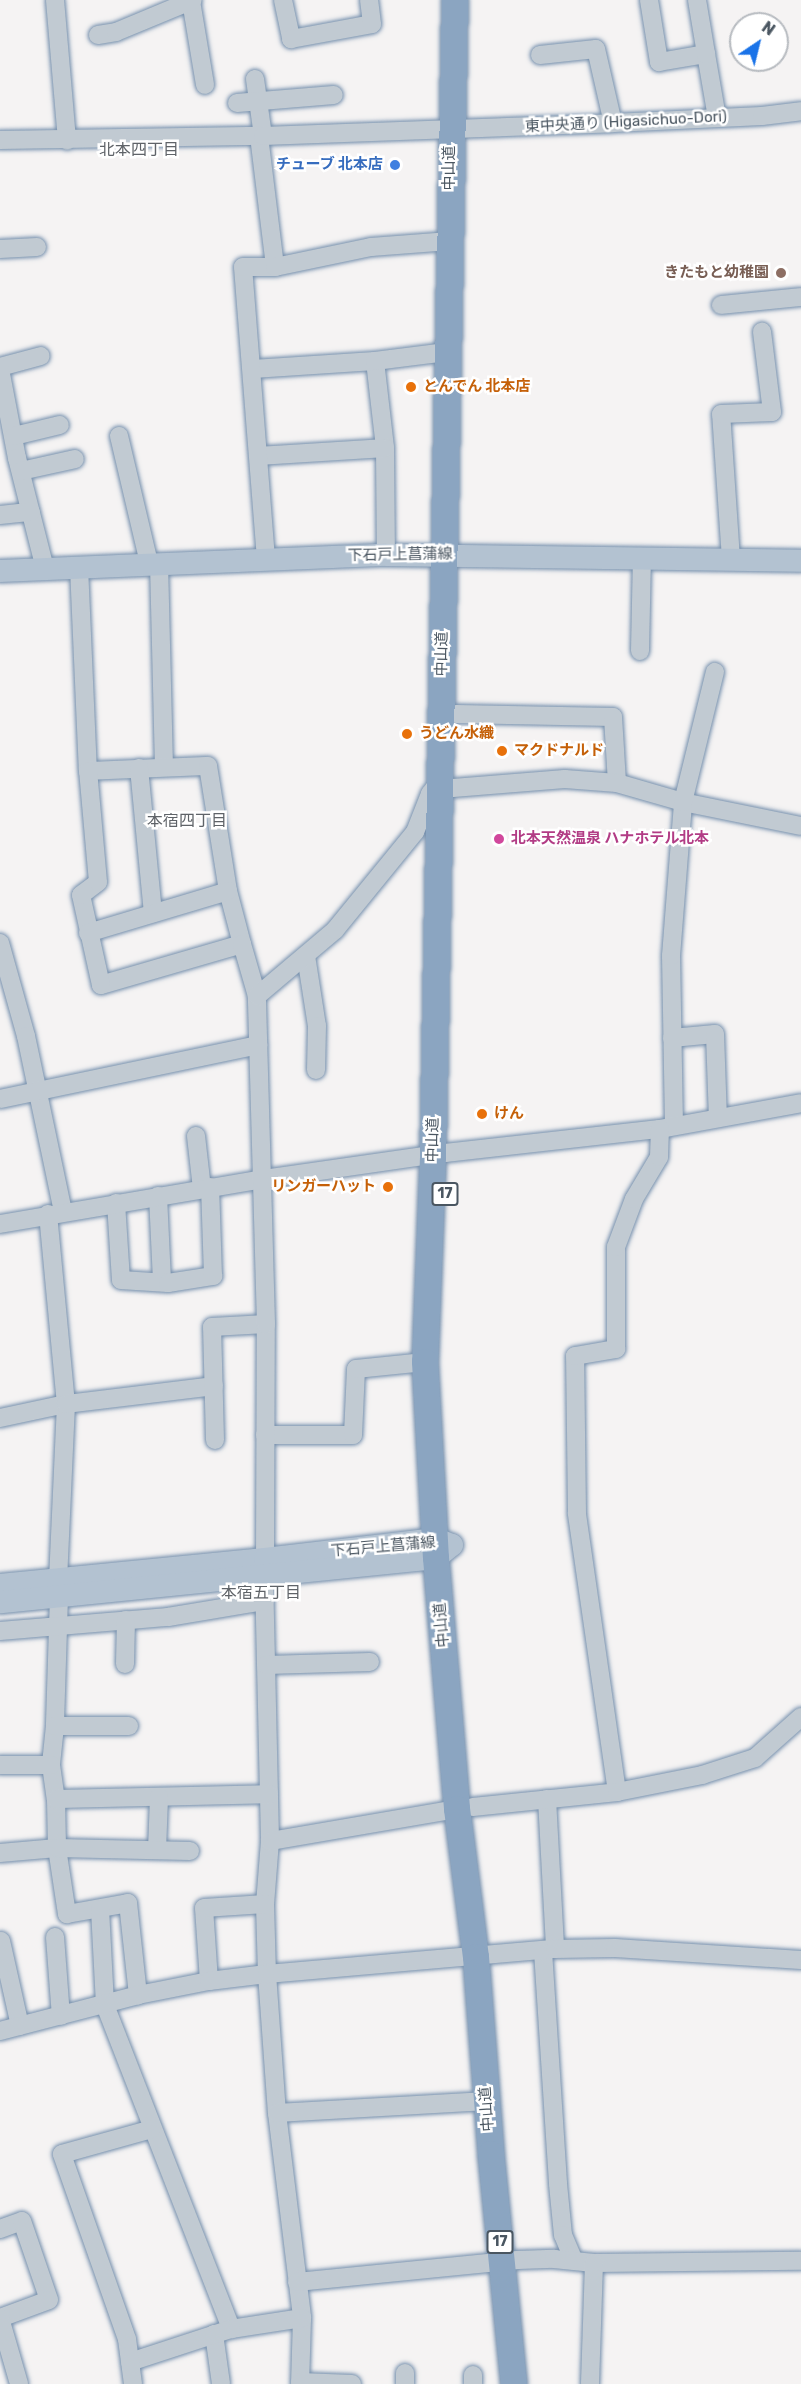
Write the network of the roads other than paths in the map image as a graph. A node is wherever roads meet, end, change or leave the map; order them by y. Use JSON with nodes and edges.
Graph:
{"nodes":[{"id":1,"x":55,"y":0,"type":"edge"},
{"id":2,"x":192,"y":0,"type":"edge"},
{"id":3,"x":283,"y":0,"type":"edge"},
{"id":4,"x":369,"y":0,"type":"edge"},
{"id":5,"x":455,"y":0,"type":"edge"},
{"id":6,"x":470,"y":0,"type":"edge"},
{"id":7,"x":649,"y":0,"type":"edge"},
{"id":8,"x":697,"y":0,"type":"edge"},
{"id":9,"x":159,"y":7,"type":"edge"},
{"id":10,"x":98,"y":35,"type":"dead end"},
{"id":11,"x":706,"y":54,"type":"junction"},
{"id":12,"x":540,"y":55,"type":"dead end"},
{"id":13,"x":255,"y":79,"type":"dead end"},
{"id":14,"x":205,"y":85,"type":"dead end"},
{"id":15,"x":334,"y":95,"type":"dead end"},
{"id":16,"x":259,"y":101,"type":"junction"},
{"id":17,"x":237,"y":103,"type":"dead end"},
{"id":18,"x":801,"y":111,"type":"edge"},
{"id":19,"x":717,"y":118,"type":"junction"},
{"id":20,"x":613,"y":123,"type":"junction"},
{"id":21,"x":459,"y":128,"type":"junction"},
{"id":22,"x":261,"y":136,"type":"junction"},
{"id":23,"x":0,"y":140,"type":"edge"},
{"id":24,"x":68,"y":140,"type":"junction"},
{"id":25,"x":450,"y":241,"type":"junction"},
{"id":26,"x":37,"y":247,"type":"dead end"},
{"id":27,"x":0,"y":249,"type":"edge"},
{"id":28,"x":275,"y":267,"type":"junction"},
{"id":29,"x":801,"y":297,"type":"edge"},
{"id":30,"x":721,"y":305,"type":"dead end"},
{"id":31,"x":762,"y":332,"type":"dead end"},
{"id":32,"x":446,"y":352,"type":"junction"},
{"id":33,"x":41,"y":356,"type":"dead end"},
{"id":34,"x":375,"y":361,"type":"junction"},
{"id":35,"x":0,"y":368,"type":"edge"},
{"id":36,"x":253,"y":369,"type":"junction"},
{"id":37,"x":60,"y":425,"type":"dead end"},
{"id":38,"x":8,"y":429,"type":"edge"},
{"id":39,"x":119,"y":436,"type":"dead end"},
{"id":40,"x":385,"y":448,"type":"junction"},
{"id":41,"x":259,"y":456,"type":"junction"},
{"id":42,"x":75,"y":459,"type":"dead end"},
{"id":43,"x":13,"y":463,"type":"edge"},
{"id":44,"x":32,"y":512,"type":"junction"},
{"id":45,"x":0,"y":515,"type":"edge"},
{"id":46,"x":386,"y":555,"type":"junction"},
{"id":47,"x":451,"y":555,"type":"junction"},
{"id":48,"x":642,"y":557,"type":"junction"},
{"id":49,"x":266,"y":559,"type":"junction"},
{"id":50,"x":731,"y":559,"type":"junction"},
{"id":51,"x":801,"y":561,"type":"edge"},
{"id":52,"x":154,"y":563,"type":"junction"},
{"id":53,"x":79,"y":567,"type":"junction"},
{"id":54,"x":45,"y":568,"type":"junction"},
{"id":55,"x":0,"y":572,"type":"edge"},
{"id":56,"x":640,"y":651,"type":"dead end"},
{"id":57,"x":715,"y":672,"type":"dead end"},
{"id":58,"x":456,"y":714,"type":"junction"},
{"id":59,"x":165,"y":766,"type":"junction"},
{"id":60,"x":138,"y":768,"type":"junction"},
{"id":61,"x":88,"y":771,"type":"junction"},
{"id":62,"x":617,"y":783,"type":"junction"},
{"id":63,"x":447,"y":784,"type":"junction"},
{"id":64,"x":683,"y":802,"type":"junction"},
{"id":65,"x":801,"y":826,"type":"edge"},
{"id":66,"x":228,"y":891,"type":"junction"},
{"id":67,"x":153,"y":914,"type":"junction"},
{"id":68,"x":88,"y":933,"type":"junction"},
{"id":69,"x":0,"y":943,"type":"edge"},
{"id":70,"x":242,"y":944,"type":"junction"},
{"id":71,"x":306,"y":956,"type":"junction"},
{"id":72,"x":257,"y":996,"type":"junction"},
{"id":73,"x":9,"y":1008,"type":"edge"},
{"id":74,"x":672,"y":1038,"type":"junction"},
{"id":75,"x":258,"y":1045,"type":"junction"},
{"id":76,"x":316,"y":1070,"type":"dead end"},
{"id":77,"x":39,"y":1091,"type":"junction"},
{"id":78,"x":0,"y":1099,"type":"edge"},
{"id":79,"x":801,"y":1103,"type":"edge"},
{"id":80,"x":718,"y":1118,"type":"junction"},
{"id":81,"x":667,"y":1127,"type":"junction"},
{"id":82,"x":196,"y":1136,"type":"dead end"},
{"id":83,"x":439,"y":1155,"type":"junction"},
{"id":84,"x":264,"y":1179,"type":"junction"},
{"id":85,"x":206,"y":1188,"type":"junction"},
{"id":86,"x":158,"y":1196,"type":"junction"},
{"id":87,"x":116,"y":1203,"type":"junction"},
{"id":88,"x":55,"y":1213,"type":"junction"},
{"id":89,"x":0,"y":1224,"type":"edge"},
{"id":90,"x":162,"y":1282,"type":"junction"},
{"id":91,"x":266,"y":1324,"type":"junction"},
{"id":92,"x":425,"y":1362,"type":"junction"},
{"id":93,"x":214,"y":1386,"type":"junction"},
{"id":94,"x":66,"y":1404,"type":"junction"},
{"id":95,"x":0,"y":1418,"type":"edge"},
{"id":96,"x":265,"y":1435,"type":"junction"},
{"id":97,"x":215,"y":1440,"type":"dead end"},
{"id":98,"x":441,"y":1547,"type":"junction"},
{"id":99,"x":265,"y":1567,"type":"junction"},
{"id":100,"x":0,"y":1585,"type":"edge"},
{"id":101,"x":58,"y":1589,"type":"junction"},
{"id":102,"x":265,"y":1601,"type":"junction"},
{"id":103,"x":0,"y":1602,"type":"edge"},
{"id":104,"x":126,"y":1620,"type":"junction"},
{"id":105,"x":58,"y":1626,"type":"junction"},
{"id":106,"x":0,"y":1631,"type":"edge"},
{"id":107,"x":370,"y":1662,"type":"dead end"},
{"id":108,"x":125,"y":1664,"type":"dead end"},
{"id":109,"x":266,"y":1665,"type":"junction"},
{"id":110,"x":801,"y":1717,"type":"edge"},
{"id":111,"x":55,"y":1725,"type":"junction"},
{"id":112,"x":129,"y":1726,"type":"dead end"},
{"id":113,"x":0,"y":1765,"type":"edge"},
{"id":114,"x":51,"y":1765,"type":"junction"},
{"id":115,"x":616,"y":1792,"type":"junction"},
{"id":116,"x":269,"y":1794,"type":"junction"},
{"id":117,"x":159,"y":1797,"type":"junction"},
{"id":118,"x":56,"y":1799,"type":"junction"},
{"id":119,"x":547,"y":1799,"type":"junction"},
{"id":120,"x":465,"y":1808,"type":"junction"},
{"id":121,"x":270,"y":1842,"type":"junction"},
{"id":122,"x":57,"y":1848,"type":"junction"},
{"id":123,"x":157,"y":1850,"type":"junction"},
{"id":124,"x":190,"y":1851,"type":"dead end"},
{"id":125,"x":0,"y":1853,"type":"edge"},
{"id":126,"x":265,"y":1904,"type":"junction"},
{"id":127,"x":100,"y":1909,"type":"junction"},
{"id":128,"x":55,"y":1937,"type":"dead end"},
{"id":129,"x":1,"y":1941,"type":"edge"},
{"id":130,"x":549,"y":1950,"type":"junction"},
{"id":131,"x":485,"y":1957,"type":"junction"},
{"id":132,"x":801,"y":1960,"type":"edge"},
{"id":133,"x":267,"y":1974,"type":"junction"},
{"id":134,"x":209,"y":1981,"type":"junction"},
{"id":135,"x":138,"y":1995,"type":"junction"},
{"id":136,"x":105,"y":2006,"type":"junction"},
{"id":137,"x":61,"y":2016,"type":"junction"},
{"id":138,"x":20,"y":2026,"type":"junction"},
{"id":139,"x":0,"y":2031,"type":"edge"},
{"id":140,"x":487,"y":2100,"type":"junction"},
{"id":141,"x":278,"y":2113,"type":"junction"},
{"id":142,"x":152,"y":2129,"type":"junction"},
{"id":143,"x":0,"y":2229,"type":"edge"},
{"id":144,"x":510,"y":2261,"type":"junction"},
{"id":145,"x":574,"y":2261,"type":"junction"},
{"id":146,"x":801,"y":2261,"type":"edge"},
{"id":147,"x":594,"y":2264,"type":"junction"},
{"id":148,"x":297,"y":2282,"type":"junction"},
{"id":149,"x":0,"y":2318,"type":"edge"},
{"id":150,"x":302,"y":2318,"type":"junction"},
{"id":151,"x":223,"y":2331,"type":"junction"},
{"id":152,"x":130,"y":2362,"type":"junction"},
{"id":153,"x":300,"y":2383,"type":"edge"},
{"id":154,"x":20,"y":2384,"type":"edge"},
{"id":155,"x":133,"y":2384,"type":"edge"},
{"id":156,"x":221,"y":2384,"type":"edge"},
{"id":157,"x":352,"y":2384,"type":"edge"},
{"id":158,"x":514,"y":2384,"type":"edge"},
{"id":159,"x":528,"y":2384,"type":"edge"},
{"id":160,"x":590,"y":2384,"type":"edge"}],
"edges":[{"from":1,"to":24,"type":"street"},
{"from":2,"to":9,"type":"street"},
{"from":2,"to":14,"type":"street"},
{"from":3,"to":4,"type":"street"},
{"from":5,"to":21,"type":"highway","name":"中山道","number":"17"},
{"from":6,"to":21,"type":"highway","name":"中山道","number":"17"},
{"from":7,"to":11,"type":"street"},
{"from":8,"to":11,"type":"street"},
{"from":9,"to":10,"type":"street"},
{"from":11,"to":19,"type":"street"},
{"from":12,"to":20,"type":"street"},
{"from":13,"to":16,"type":"street"},
{"from":15,"to":16,"type":"street"},
{"from":16,"to":17,"type":"street"},
{"from":16,"to":22,"type":"street"},
{"from":18,"to":19,"type":"street","name":"東中央通り (Higasichuo-Dori)"},
{"from":19,"to":20,"type":"street","name":"東中央通り (Higasichuo-Dori)"},
{"from":20,"to":21,"type":"street","name":"東中央通り (Higasichuo-Dori)"},
{"from":21,"to":22,"type":"street","name":"東中央通り (Higasichuo-Dori)"},
{"from":21,"to":25,"type":"highway","name":"中山道","number":"17"},
{"from":21,"to":47,"type":"highway","name":"中山道","number":"17"},
{"from":22,"to":24,"type":"street","name":"東中央通り (Higasichuo-Dori)"},
{"from":22,"to":28,"type":"street"},
{"from":23,"to":24,"type":"street","name":"東中央通り (Higasichuo-Dori)"},
{"from":25,"to":28,"type":"street"},
{"from":25,"to":32,"type":"highway","name":"中山道","number":"17"},
{"from":26,"to":27,"type":"street"},
{"from":28,"to":36,"type":"street"},
{"from":29,"to":30,"type":"street"},
{"from":31,"to":50,"type":"street"},
{"from":32,"to":34,"type":"street"},
{"from":32,"to":47,"type":"highway","name":"中山道","number":"17"},
{"from":33,"to":35,"type":"street"},
{"from":34,"to":36,"type":"street"},
{"from":34,"to":40,"type":"street"},
{"from":35,"to":38,"type":"street"},
{"from":36,"to":41,"type":"street"},
{"from":37,"to":38,"type":"street"},
{"from":38,"to":43,"type":"street"},
{"from":39,"to":52,"type":"street"},
{"from":40,"to":41,"type":"street"},
{"from":40,"to":46,"type":"street"},
{"from":41,"to":49,"type":"street"},
{"from":42,"to":43,"type":"street"},
{"from":43,"to":44,"type":"street"},
{"from":44,"to":45,"type":"street"},
{"from":44,"to":54,"type":"street"},
{"from":46,"to":47,"type":"main road","name":"下石戸上菖蒲線"},
{"from":46,"to":49,"type":"main road","name":"下石戸上菖蒲線"},
{"from":47,"to":48,"type":"main road","name":"下石戸上菖蒲線"},
{"from":47,"to":58,"type":"highway","name":"中山道","number":"17"},
{"from":47,"to":63,"type":"highway","name":"中山道","number":"17"},
{"from":48,"to":50,"type":"main road","name":"下石戸上菖蒲線"},
{"from":48,"to":56,"type":"street"},
{"from":49,"to":52,"type":"main road","name":"下石戸上菖蒲線"},
{"from":50,"to":51,"type":"main road","name":"下石戸上菖蒲線"},
{"from":52,"to":53,"type":"main road","name":"下石戸上菖蒲線"},
{"from":52,"to":59,"type":"street"},
{"from":53,"to":54,"type":"main road","name":"下石戸上菖蒲線"},
{"from":53,"to":61,"type":"street"},
{"from":54,"to":55,"type":"main road","name":"下石戸上菖蒲線"},
{"from":57,"to":64,"type":"street"},
{"from":58,"to":62,"type":"street"},
{"from":58,"to":63,"type":"highway","name":"中山道","number":"17"},
{"from":59,"to":60,"type":"street"},
{"from":59,"to":66,"type":"street"},
{"from":60,"to":61,"type":"street"},
{"from":60,"to":67,"type":"street"},
{"from":61,"to":68,"type":"street"},
{"from":62,"to":63,"type":"street"},
{"from":62,"to":64,"type":"street"},
{"from":63,"to":71,"type":"street"},
{"from":63,"to":83,"type":"highway","name":"中山道","number":"17"},
{"from":64,"to":65,"type":"street"},
{"from":64,"to":74,"type":"street"},
{"from":66,"to":67,"type":"street"},
{"from":66,"to":70,"type":"street"},
{"from":67,"to":68,"type":"street"},
{"from":68,"to":70,"type":"street"},
{"from":69,"to":73,"type":"street"},
{"from":70,"to":72,"type":"street"},
{"from":71,"to":72,"type":"street"},
{"from":71,"to":76,"type":"street"},
{"from":72,"to":75,"type":"street"},
{"from":73,"to":77,"type":"street"},
{"from":74,"to":80,"type":"street"},
{"from":74,"to":81,"type":"street"},
{"from":75,"to":77,"type":"street"},
{"from":75,"to":84,"type":"street"},
{"from":77,"to":78,"type":"street"},
{"from":77,"to":88,"type":"street"},
{"from":79,"to":80,"type":"street"},
{"from":80,"to":81,"type":"street"},
{"from":81,"to":83,"type":"street"},
{"from":81,"to":115,"type":"street"},
{"from":82,"to":85,"type":"street"},
{"from":83,"to":84,"type":"street"},
{"from":83,"to":92,"type":"highway","name":"中山道","number":"17"},
{"from":83,"to":98,"type":"highway","name":"中山道","number":"17"},
{"from":84,"to":85,"type":"street"},
{"from":84,"to":91,"type":"street"},
{"from":85,"to":86,"type":"street"},
{"from":85,"to":90,"type":"street"},
{"from":86,"to":87,"type":"street"},
{"from":86,"to":90,"type":"street"},
{"from":87,"to":88,"type":"street"},
{"from":87,"to":90,"type":"street"},
{"from":88,"to":89,"type":"street"},
{"from":88,"to":94,"type":"street"},
{"from":91,"to":93,"type":"street"},
{"from":91,"to":96,"type":"street"},
{"from":92,"to":96,"type":"street"},
{"from":92,"to":98,"type":"highway","name":"中山道","number":"17"},
{"from":93,"to":94,"type":"street"},
{"from":93,"to":97,"type":"street"},
{"from":94,"to":95,"type":"street"},
{"from":94,"to":101,"type":"street"},
{"from":96,"to":99,"type":"street"},
{"from":98,"to":99,"type":"main road","name":"下石戸上菖蒲線"},
{"from":98,"to":120,"type":"highway","name":"中山道","number":"17"},
{"from":99,"to":101,"type":"main road","name":"下石戸上菖蒲線"},
{"from":99,"to":102,"type":"street"},
{"from":100,"to":101,"type":"main road","name":"下石戸上菖蒲線"},
{"from":101,"to":103,"type":"main road","name":"下石戸上菖蒲線"},
{"from":101,"to":105,"type":"street"},
{"from":102,"to":104,"type":"street"},
{"from":102,"to":109,"type":"street"},
{"from":104,"to":105,"type":"street"},
{"from":104,"to":108,"type":"street"},
{"from":105,"to":106,"type":"street"},
{"from":105,"to":111,"type":"street"},
{"from":107,"to":109,"type":"street"},
{"from":109,"to":116,"type":"street"},
{"from":110,"to":115,"type":"street"},
{"from":111,"to":112,"type":"street"},
{"from":111,"to":114,"type":"street"},
{"from":113,"to":114,"type":"street"},
{"from":114,"to":118,"type":"street"},
{"from":115,"to":119,"type":"street"},
{"from":116,"to":117,"type":"street"},
{"from":116,"to":121,"type":"street"},
{"from":117,"to":118,"type":"street"},
{"from":117,"to":123,"type":"street"},
{"from":118,"to":122,"type":"street"},
{"from":119,"to":120,"type":"street"},
{"from":119,"to":130,"type":"street"},
{"from":120,"to":121,"type":"street"},
{"from":120,"to":131,"type":"highway","name":"中山道","number":"17"},
{"from":121,"to":126,"type":"street"},
{"from":122,"to":123,"type":"street"},
{"from":122,"to":125,"type":"street"},
{"from":122,"to":127,"type":"street"},
{"from":123,"to":124,"type":"street"},
{"from":126,"to":133,"type":"street"},
{"from":126,"to":134,"type":"street"},
{"from":127,"to":135,"type":"street"},
{"from":127,"to":136,"type":"street"},
{"from":128,"to":137,"type":"street"},
{"from":129,"to":138,"type":"street"},
{"from":130,"to":131,"type":"street"},
{"from":130,"to":132,"type":"street"},
{"from":130,"to":145,"type":"street"},
{"from":131,"to":133,"type":"street"},
{"from":131,"to":140,"type":"highway","name":"中山道","number":"17"},
{"from":131,"to":144,"type":"highway","name":"中山道","number":"17"},
{"from":133,"to":134,"type":"street"},
{"from":133,"to":141,"type":"street"},
{"from":134,"to":135,"type":"street"},
{"from":135,"to":136,"type":"street"},
{"from":136,"to":137,"type":"street"},
{"from":136,"to":142,"type":"street"},
{"from":137,"to":138,"type":"street"},
{"from":138,"to":139,"type":"street"},
{"from":140,"to":141,"type":"street"},
{"from":140,"to":144,"type":"highway","name":"中山道","number":"17"},
{"from":141,"to":148,"type":"street"},
{"from":142,"to":151,"type":"street"},
{"from":142,"to":152,"type":"street"},
{"from":143,"to":149,"type":"street"},
{"from":144,"to":145,"type":"street"},
{"from":144,"to":148,"type":"street"},
{"from":144,"to":158,"type":"highway","name":"中山道","number":"17"},
{"from":144,"to":159,"type":"highway","name":"中山道","number":"17"},
{"from":145,"to":147,"type":"street"},
{"from":146,"to":147,"type":"street"},
{"from":147,"to":160,"type":"street"},
{"from":148,"to":150,"type":"street"},
{"from":149,"to":154,"type":"street"},
{"from":150,"to":151,"type":"street"},
{"from":150,"to":153,"type":"street"},
{"from":151,"to":152,"type":"street"},
{"from":151,"to":156,"type":"street"},
{"from":152,"to":155,"type":"street"},
{"from":153,"to":157,"type":"street"}]}
